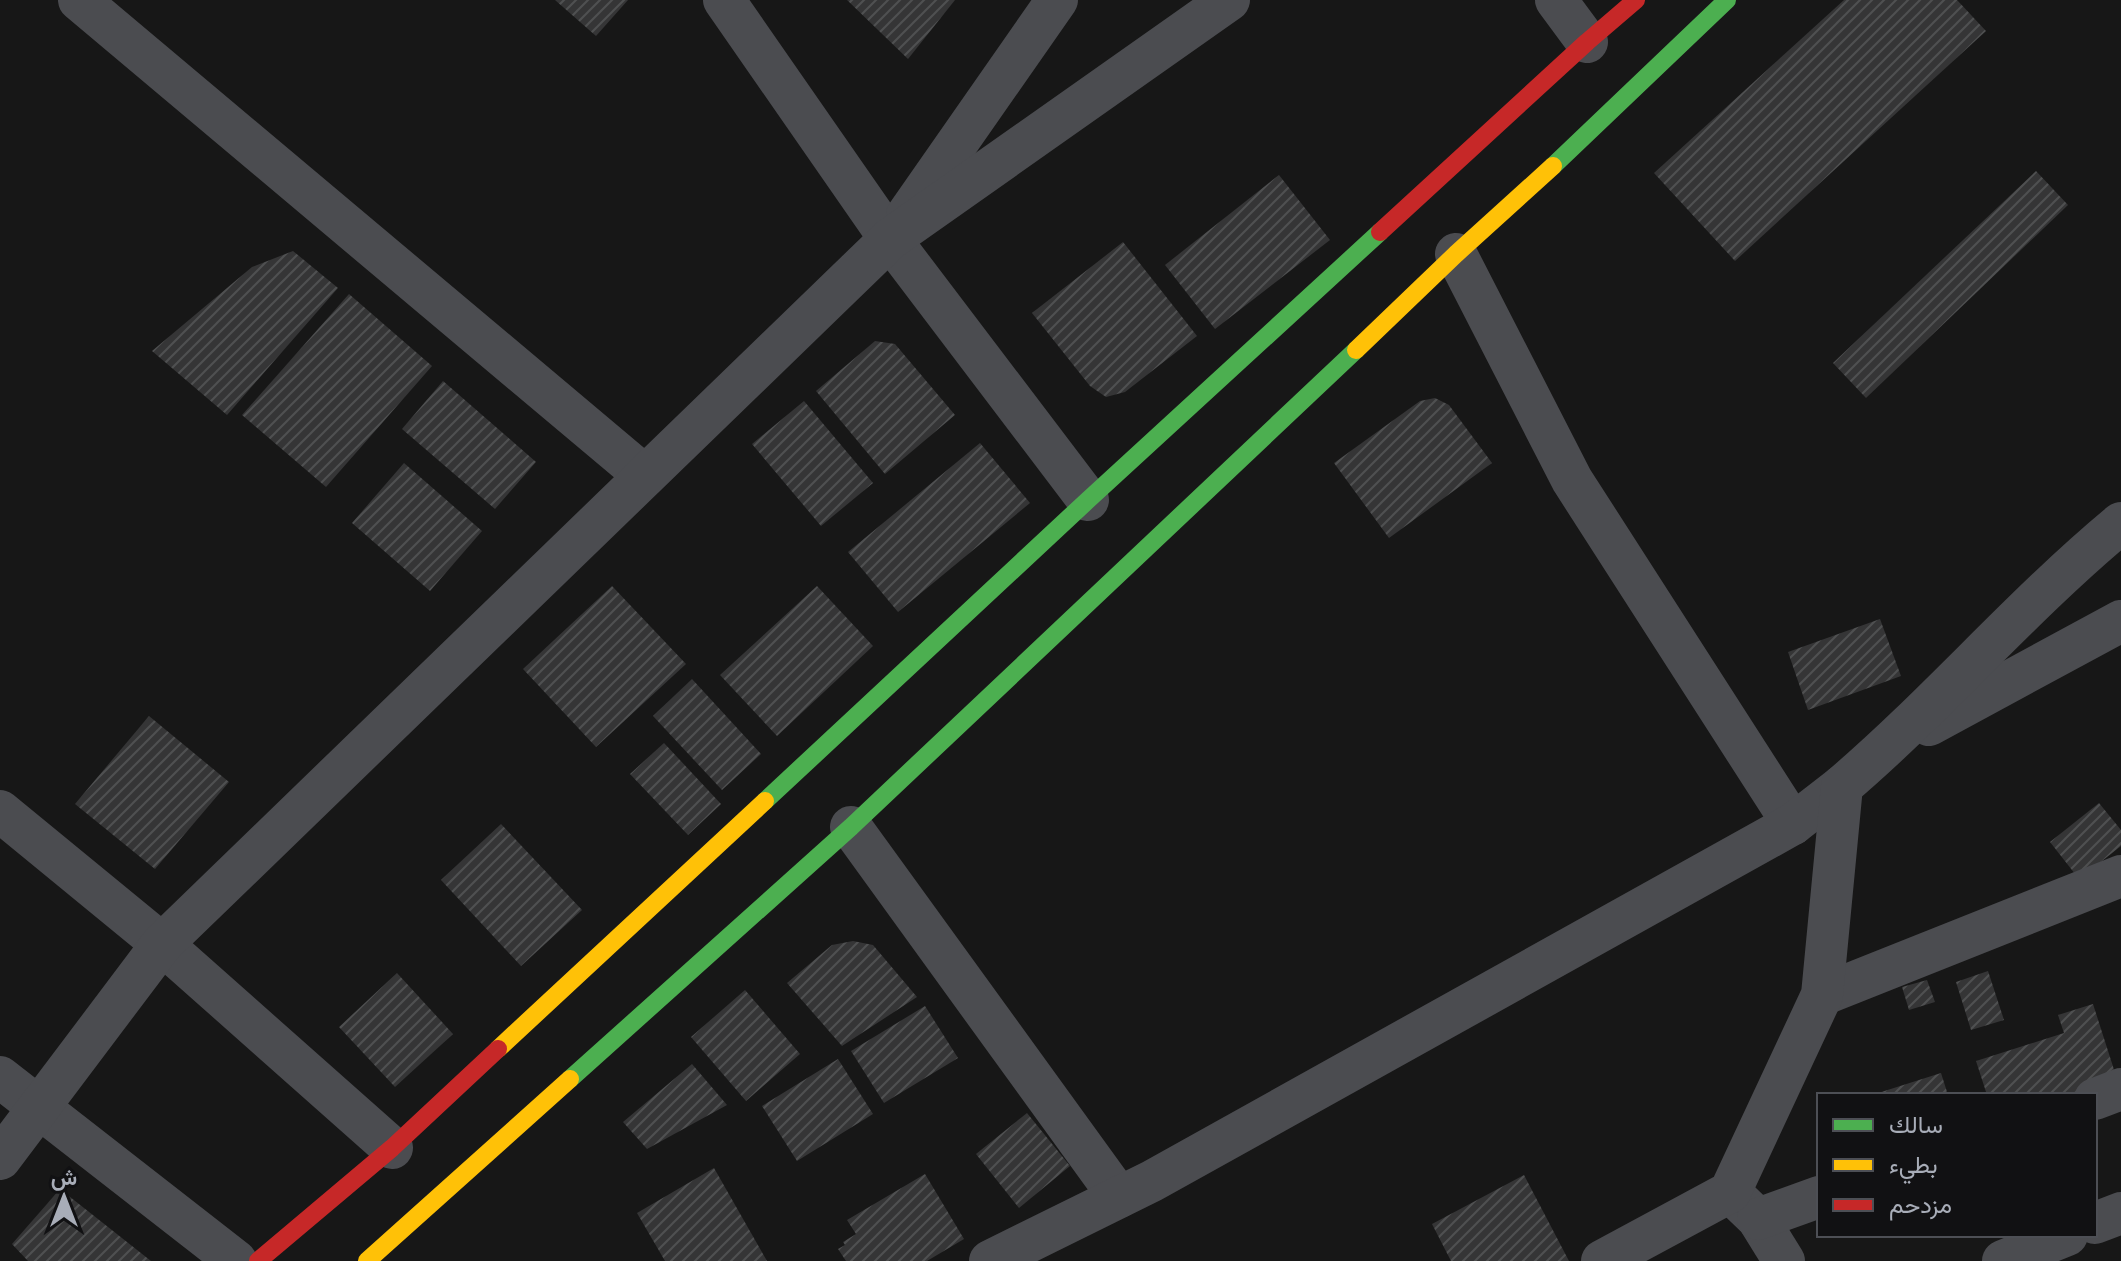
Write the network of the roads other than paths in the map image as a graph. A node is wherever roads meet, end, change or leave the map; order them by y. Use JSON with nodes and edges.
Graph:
{"nodes":[{"id":1,"x":79,"y":0,"type":"edge"},
{"id":2,"x":724,"y":0,"type":"edge"},
{"id":3,"x":1057,"y":0,"type":"edge"},
{"id":4,"x":1229,"y":0,"type":"edge"},
{"id":5,"x":1556,"y":0,"type":"edge"},
{"id":6,"x":1636,"y":0,"type":"edge"},
{"id":7,"x":1727,"y":0,"type":"edge"},
{"id":8,"x":1587,"y":42,"type":"junction"},
{"id":9,"x":890,"y":239,"type":"junction"},
{"id":10,"x":1456,"y":254,"type":"junction"},
{"id":11,"x":645,"y":476,"type":"junction"},
{"id":12,"x":2121,"y":499,"type":"edge"},
{"id":13,"x":1088,"y":500,"type":"junction"},
{"id":14,"x":2107,"y":535,"type":"edge"},
{"id":15,"x":2121,"y":621,"type":"edge"},
{"id":16,"x":1886,"y":748,"type":"junction"},
{"id":17,"x":1842,"y":786,"type":"junction"},
{"id":18,"x":0,"y":811,"type":"edge"},
{"id":19,"x":1793,"y":824,"type":"junction"},
{"id":20,"x":851,"y":827,"type":"junction"},
{"id":21,"x":2121,"y":876,"type":"edge"},
{"id":22,"x":162,"y":944,"type":"junction"},
{"id":23,"x":1822,"y":995,"type":"junction"},
{"id":24,"x":0,"y":1077,"type":"edge"},
{"id":25,"x":2121,"y":1089,"type":"edge"},
{"id":26,"x":2097,"y":1098,"type":"edge"},
{"id":27,"x":39,"y":1108,"type":"junction"},
{"id":28,"x":392,"y":1148,"type":"junction"},
{"id":29,"x":0,"y":1159,"type":"edge"},
{"id":30,"x":1119,"y":1197,"type":"junction"},
{"id":31,"x":1817,"y":1197,"type":"edge"},
{"id":32,"x":1744,"y":1205,"type":"junction"},
{"id":33,"x":2121,"y":1213,"type":"edge"},
{"id":34,"x":2097,"y":1222,"type":"edge"},
{"id":35,"x":2059,"y":1237,"type":"edge"},
{"id":36,"x":2006,"y":1251,"type":"edge"},
{"id":37,"x":236,"y":1261,"type":"edge"},
{"id":38,"x":258,"y":1261,"type":"edge"},
{"id":39,"x":367,"y":1261,"type":"edge"},
{"id":40,"x":990,"y":1261,"type":"edge"},
{"id":41,"x":1602,"y":1261,"type":"edge"},
{"id":42,"x":1784,"y":1261,"type":"edge"}],
"edges":[{"from":1,"to":11,"type":"street"},
{"from":2,"to":9,"type":"street"},
{"from":3,"to":9,"type":"street"},
{"from":4,"to":9,"type":"street"},
{"from":5,"to":8,"type":"street"},
{"from":6,"to":8,"type":"main road"},
{"from":7,"to":10,"type":"main road"},
{"from":8,"to":13,"type":"main road"},
{"from":9,"to":11,"type":"street"},
{"from":9,"to":13,"type":"street"},
{"from":10,"to":19,"type":"street"},
{"from":10,"to":20,"type":"main road"},
{"from":11,"to":22,"type":"street"},
{"from":12,"to":14,"type":"street"},
{"from":13,"to":28,"type":"main road"},
{"from":14,"to":16,"type":"street"},
{"from":15,"to":16,"type":"street"},
{"from":16,"to":17,"type":"street"},
{"from":17,"to":19,"type":"street"},
{"from":17,"to":23,"type":"street"},
{"from":18,"to":22,"type":"street"},
{"from":19,"to":30,"type":"street"},
{"from":20,"to":30,"type":"street"},
{"from":20,"to":39,"type":"main road"},
{"from":21,"to":23,"type":"street"},
{"from":22,"to":27,"type":"street"},
{"from":22,"to":28,"type":"street"},
{"from":23,"to":32,"type":"street"},
{"from":24,"to":27,"type":"street"},
{"from":25,"to":26,"type":"street"},
{"from":27,"to":29,"type":"street"},
{"from":27,"to":37,"type":"street"},
{"from":28,"to":38,"type":"main road"},
{"from":30,"to":40,"type":"street"},
{"from":31,"to":32,"type":"street"},
{"from":32,"to":41,"type":"street"},
{"from":32,"to":42,"type":"street"},
{"from":33,"to":34,"type":"street"},
{"from":35,"to":36,"type":"street"}]}
